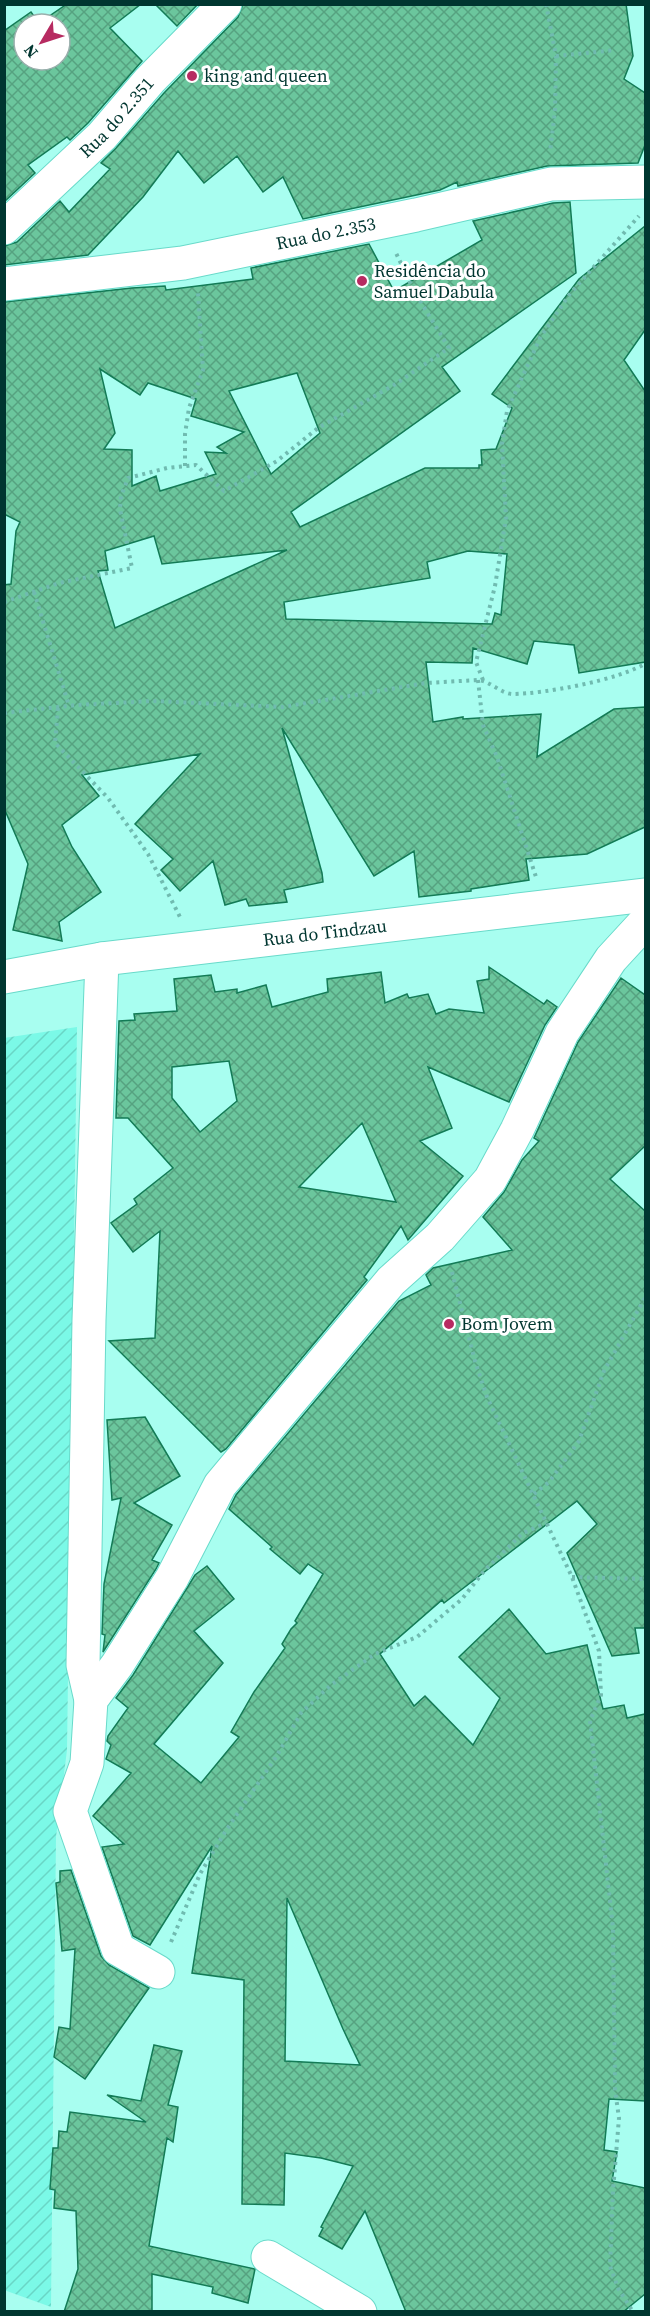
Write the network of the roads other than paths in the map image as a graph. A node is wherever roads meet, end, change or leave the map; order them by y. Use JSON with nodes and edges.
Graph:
{"nodes":[{"id":1,"x":225,"y":4,"type":"edge"},
{"id":2,"x":645,"y":182,"type":"edge"},
{"id":3,"x":4,"y":228,"type":"edge"},
{"id":4,"x":4,"y":284,"type":"edge"},
{"id":5,"x":645,"y":895,"type":"edge"},
{"id":6,"x":645,"y":921,"type":"edge"},
{"id":7,"x":102,"y":959,"type":"junction"},
{"id":8,"x":4,"y":977,"type":"edge"},
{"id":9,"x":92,"y":1700,"type":"junction"},
{"id":10,"x":158,"y":1972,"type":"road end"},
{"id":11,"x":268,"y":2257,"type":"dead end"},
{"id":12,"x":360,"y":2312,"type":"edge"}],
"edges":[{"from":1,"to":3,"type":"street","name":"Rua do 2.351"},
{"from":2,"to":4,"type":"street","name":"Rua do 2.353"},
{"from":5,"to":7,"type":"street","name":"Rua do Tindzau"},
{"from":6,"to":9,"type":"street"},
{"from":7,"to":8,"type":"street","name":"Rua do Tindzau"},
{"from":7,"to":9,"type":"street"},
{"from":9,"to":10,"type":"street"},
{"from":11,"to":12,"type":"street"}]}
